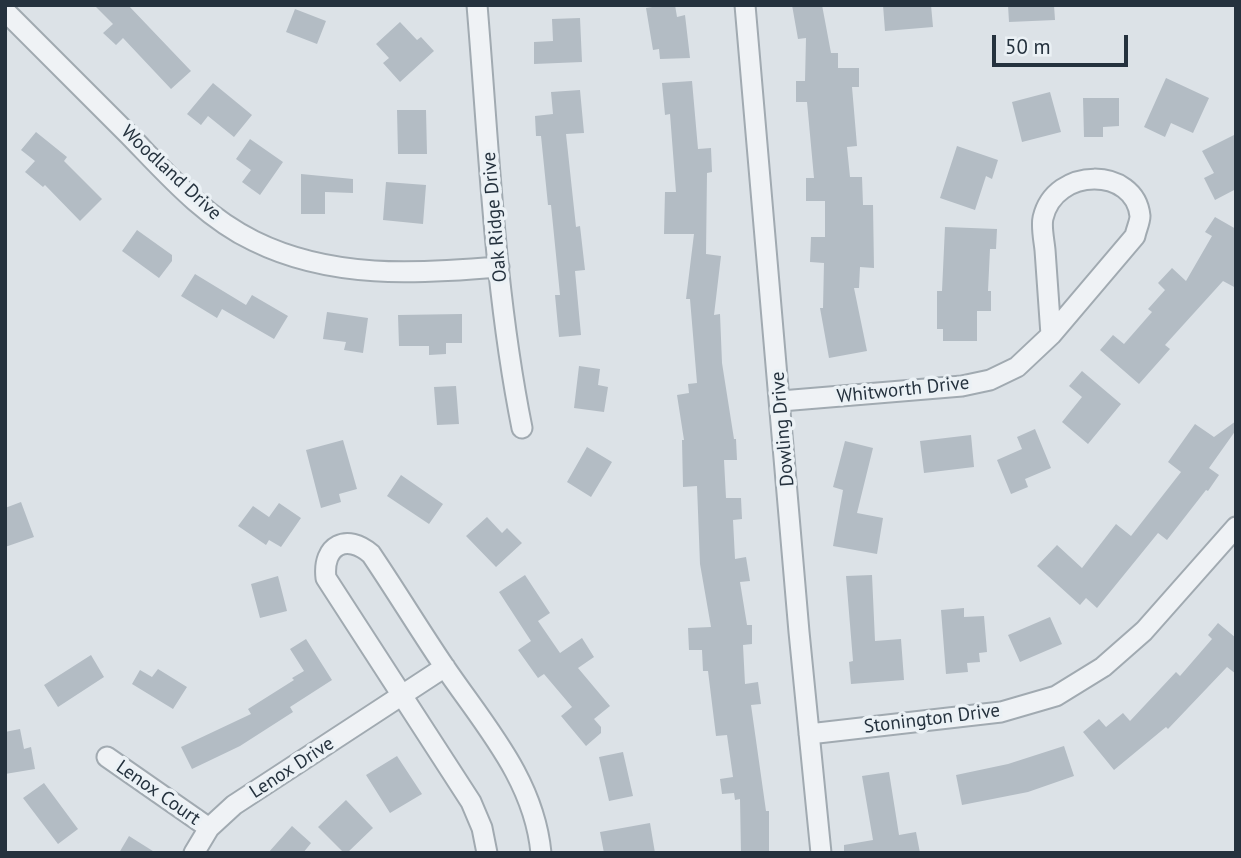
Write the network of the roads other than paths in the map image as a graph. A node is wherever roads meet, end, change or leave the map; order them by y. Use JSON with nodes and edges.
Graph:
{"nodes":[{"id":1,"x":477,"y":5,"type":"edge"},
{"id":2,"x":745,"y":5,"type":"edge"},
{"id":3,"x":5,"y":11,"type":"edge"},
{"id":4,"x":499,"y":267,"type":"junction"},
{"id":5,"x":1051,"y":335,"type":"junction"},
{"id":6,"x":781,"y":401,"type":"junction"},
{"id":7,"x":522,"y":428,"type":"dead end"},
{"id":8,"x":1236,"y":527,"type":"edge"},
{"id":9,"x":445,"y":667,"type":"junction"},
{"id":10,"x":402,"y":696,"type":"junction"},
{"id":11,"x":809,"y":734,"type":"junction"},
{"id":12,"x":107,"y":757,"type":"dead end"},
{"id":13,"x":209,"y":828,"type":"junction"},
{"id":14,"x":194,"y":853,"type":"edge"},
{"id":15,"x":487,"y":853,"type":"edge"},
{"id":16,"x":541,"y":853,"type":"edge"},
{"id":17,"x":821,"y":853,"type":"edge"}],
"edges":[{"from":1,"to":4,"type":"street","name":"Oak Ridge Drive"},
{"from":2,"to":6,"type":"street","name":"Dowling Drive"},
{"from":3,"to":4,"type":"street","name":"Woodland Drive"},
{"from":4,"to":7,"type":"street","name":"Oak Ridge Drive"},
{"from":5,"to":5,"type":"street","name":"Whitworth Drive"},
{"from":5,"to":6,"type":"street","name":"Whitworth Drive"},
{"from":6,"to":11,"type":"street","name":"Dowling Drive"},
{"from":8,"to":11,"type":"street","name":"Stonington Drive"},
{"from":9,"to":10,"type":"street","name":"Lenox Drive"},
{"from":9,"to":10,"type":"street"},
{"from":9,"to":16,"type":"street"},
{"from":10,"to":13,"type":"street","name":"Lenox Drive"},
{"from":10,"to":15,"type":"street"},
{"from":11,"to":17,"type":"street","name":"Dowling Drive"},
{"from":12,"to":13,"type":"street","name":"Lenox Court"},
{"from":13,"to":14,"type":"street","name":"Lenox Drive"}]}
